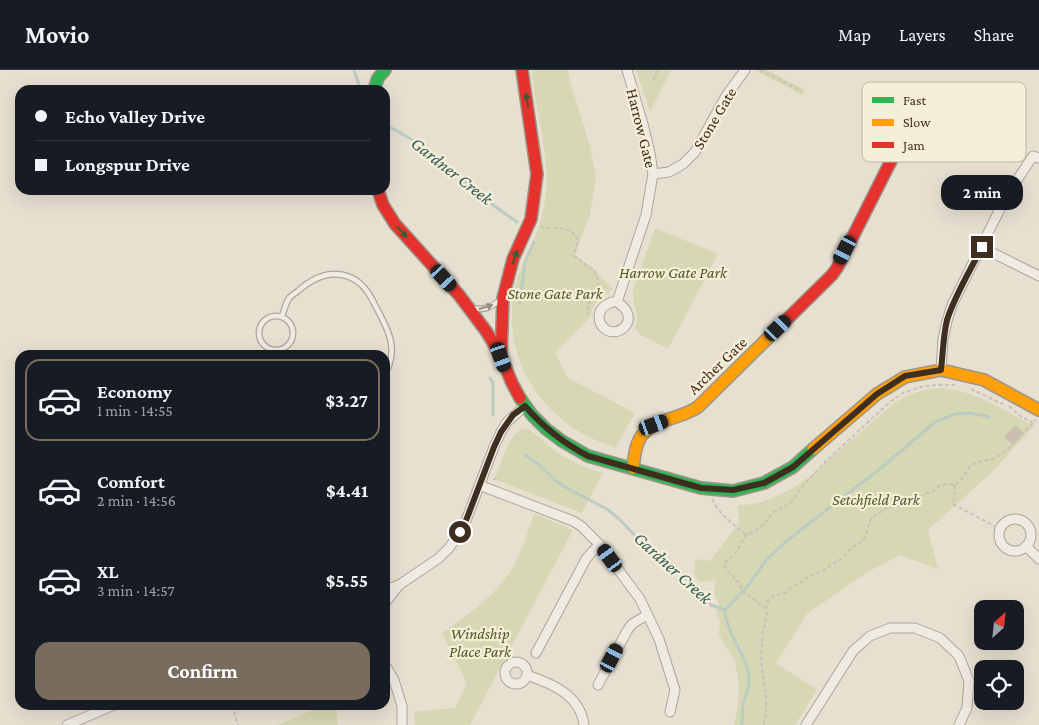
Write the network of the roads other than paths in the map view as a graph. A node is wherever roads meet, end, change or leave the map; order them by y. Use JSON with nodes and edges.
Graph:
{"nodes":[{"id":1,"x":385,"y":70,"type":"edge"},
{"id":2,"x":522,"y":70,"type":"edge"},
{"id":3,"x":626,"y":70,"type":"edge"},
{"id":4,"x":746,"y":70,"type":"edge"},
{"id":5,"x":376,"y":85,"type":"edge"},
{"id":6,"x":1036,"y":157,"type":"edge"},
{"id":7,"x":889,"y":162,"type":"edge"},
{"id":8,"x":654,"y":174,"type":"junction"},
{"id":9,"x":380,"y":195,"type":"edge"},
{"id":10,"x":982,"y":247,"type":"junction"},
{"id":11,"x":1039,"y":276,"type":"edge"},
{"id":12,"x":503,"y":298,"type":"junction"},
{"id":13,"x":617,"y":302,"type":"junction"},
{"id":14,"x":468,"y":307,"type":"junction"},
{"id":15,"x":282,"y":316,"type":"junction"},
{"id":16,"x":501,"y":357,"type":"junction"},
{"id":17,"x":390,"y":364,"type":"edge"},
{"id":18,"x":941,"y":370,"type":"junction"},
{"id":19,"x":525,"y":406,"type":"junction"},
{"id":20,"x":1039,"y":410,"type":"edge"},
{"id":21,"x":632,"y":468,"type":"junction"},
{"id":22,"x":479,"y":485,"type":"junction"},
{"id":23,"x":600,"y":545,"type":"junction"},
{"id":24,"x":1026,"y":546,"type":"junction"},
{"id":25,"x":1039,"y":559,"type":"edge"},
{"id":26,"x":399,"y":585,"type":"junction"},
{"id":27,"x":390,"y":588,"type":"edge"},
{"id":28,"x":390,"y":597,"type":"edge"},
{"id":29,"x":647,"y":615,"type":"junction"},
{"id":30,"x":536,"y":652,"type":"dead end"},
{"id":31,"x":390,"y":673,"type":"edge"},
{"id":32,"x":528,"y":675,"type":"dead end"},
{"id":33,"x":598,"y":686,"type":"dead end"},
{"id":34,"x":102,"y":710,"type":"edge"},
{"id":35,"x":670,"y":712,"type":"dead end"},
{"id":36,"x":67,"y":725,"type":"edge"},
{"id":37,"x":402,"y":725,"type":"edge"},
{"id":38,"x":584,"y":725,"type":"edge"},
{"id":39,"x":806,"y":725,"type":"edge"},
{"id":40,"x":959,"y":725,"type":"edge"}],
"edges":[{"from":1,"to":5,"type":"street"},
{"from":12,"to":2,"type":"street","one_way":true},
{"from":3,"to":8,"type":"street","name":"Harrow Gate"},
{"from":4,"to":8,"type":"street","name":"Stone Gate"},
{"from":6,"to":10,"type":"street"},
{"from":7,"to":21,"type":"street","name":"Archer Gate"},
{"from":8,"to":13,"type":"street","name":"Harrow Gate"},
{"from":9,"to":14,"type":"street","one_way":true},
{"from":10,"to":11,"type":"street"},
{"from":10,"to":18,"type":"street"},
{"from":14,"to":12,"type":"lane","one_way":true},
{"from":12,"to":16,"type":"street"},
{"from":13,"to":13,"type":"street"},
{"from":14,"to":16,"type":"street"},
{"from":15,"to":15,"type":"lane"},
{"from":15,"to":17,"type":"lane"},
{"from":16,"to":19,"type":"street"},
{"from":18,"to":20,"type":"street"},
{"from":18,"to":21,"type":"street"},
{"from":19,"to":21,"type":"street"},
{"from":19,"to":22,"type":"street"},
{"from":22,"to":23,"type":"street"},
{"from":22,"to":26,"type":"street"},
{"from":23,"to":29,"type":"street"},
{"from":23,"to":30,"type":"street"},
{"from":24,"to":24,"type":"street"},
{"from":24,"to":25,"type":"street"},
{"from":26,"to":27,"type":"street"},
{"from":26,"to":28,"type":"street"},
{"from":29,"to":33,"type":"street"},
{"from":29,"to":35,"type":"street"},
{"from":31,"to":37,"type":"street"},
{"from":32,"to":38,"type":"street"},
{"from":34,"to":36,"type":"street"},
{"from":39,"to":40,"type":"street"}]}
